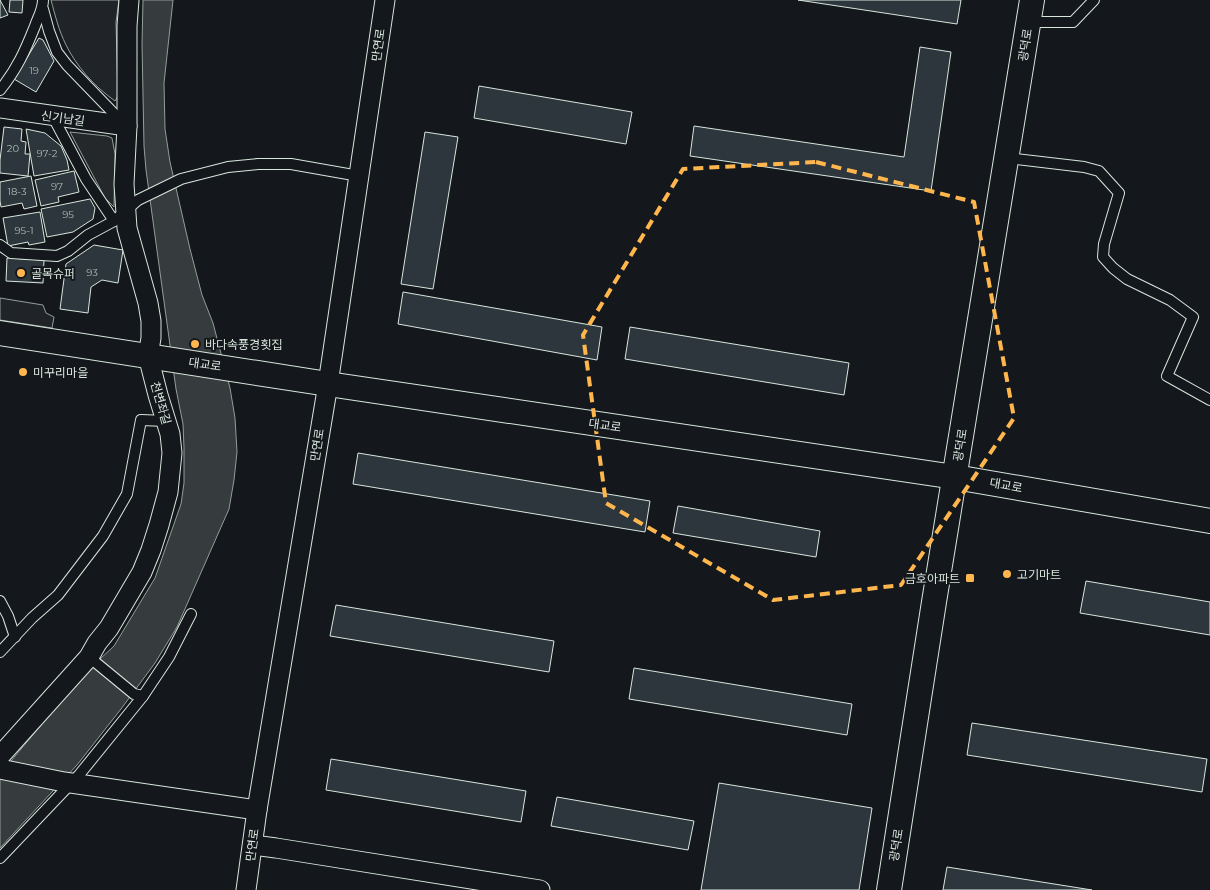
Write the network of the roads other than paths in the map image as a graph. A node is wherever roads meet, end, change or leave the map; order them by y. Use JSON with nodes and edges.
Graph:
{"nodes":[{"id":1,"x":129,"y":0,"type":"edge"},
{"id":2,"x":385,"y":0,"type":"edge"},
{"id":3,"x":1094,"y":0,"type":"edge"},
{"id":4,"x":43,"y":5,"type":"edge"},
{"id":5,"x":1030,"y":11,"type":"edge"},
{"id":6,"x":0,"y":90,"type":"edge"},
{"id":7,"x":0,"y":108,"type":"edge"},
{"id":8,"x":53,"y":116,"type":"junction"},
{"id":9,"x":127,"y":126,"type":"junction"},
{"id":10,"x":1007,"y":158,"type":"junction"},
{"id":11,"x":359,"y":176,"type":"junction"},
{"id":12,"x":126,"y":211,"type":"junction"},
{"id":13,"x":0,"y":246,"type":"edge"},
{"id":14,"x":0,"y":332,"type":"edge"},
{"id":15,"x":157,"y":357,"type":"junction"},
{"id":16,"x":328,"y":384,"type":"junction"},
{"id":17,"x":1210,"y":400,"type":"edge"},
{"id":18,"x":166,"y":421,"type":"junction"},
{"id":19,"x":955,"y":477,"type":"junction"},
{"id":20,"x":1210,"y":521,"type":"edge"},
{"id":21,"x":0,"y":601,"type":"edge"},
{"id":22,"x":190,"y":614,"type":"dead end"},
{"id":23,"x":15,"y":637,"type":"junction"},
{"id":24,"x":0,"y":652,"type":"edge"},
{"id":25,"x":93,"y":660,"type":"junction"},
{"id":26,"x":139,"y":695,"type":"junction"},
{"id":27,"x":0,"y":756,"type":"edge"},
{"id":28,"x":0,"y":769,"type":"edge"},
{"id":29,"x":68,"y":782,"type":"junction"},
{"id":30,"x":257,"y":810,"type":"junction"},
{"id":31,"x":253,"y":845,"type":"junction"},
{"id":32,"x":0,"y":858,"type":"edge"},
{"id":33,"x":246,"y":890,"type":"edge"},
{"id":34,"x":540,"y":890,"type":"edge"},
{"id":35,"x":889,"y":890,"type":"edge"}],
"edges":[{"from":1,"to":9,"type":"street","name":"천변좌길"},
{"from":2,"to":11,"type":"street","name":"만연로"},
{"from":3,"to":5,"type":"lane"},
{"from":4,"to":6,"type":"lane"},
{"from":4,"to":9,"type":"lane"},
{"from":5,"to":10,"type":"street","name":"광덕로"},
{"from":7,"to":8,"type":"street","name":"신기남길"},
{"from":8,"to":9,"type":"street","name":"신기남길"},
{"from":8,"to":12,"type":"lane"},
{"from":9,"to":12,"type":"street","name":"천변좌길"},
{"from":10,"to":17,"type":"lane"},
{"from":10,"to":19,"type":"street","name":"광덕로"},
{"from":11,"to":12,"type":"lane"},
{"from":11,"to":16,"type":"street","name":"만연로"},
{"from":12,"to":13,"type":"lane"},
{"from":12,"to":15,"type":"street","name":"천변좌길"},
{"from":14,"to":15,"type":"street","name":"대교로"},
{"from":15,"to":16,"type":"street","name":"대교로"},
{"from":15,"to":18,"type":"street","name":"천변좌길"},
{"from":16,"to":19,"type":"street","name":"대교로"},
{"from":16,"to":30,"type":"street","name":"만연로"},
{"from":18,"to":23,"type":"lane"},
{"from":18,"to":25,"type":"street","name":"천변좌길"},
{"from":19,"to":20,"type":"street","name":"대교로"},
{"from":19,"to":35,"type":"street","name":"광덕로"},
{"from":21,"to":23,"type":"lane"},
{"from":22,"to":26,"type":"lane"},
{"from":23,"to":24,"type":"lane"},
{"from":25,"to":26,"type":"lane"},
{"from":25,"to":27,"type":"street","name":"천변좌길"},
{"from":26,"to":29,"type":"lane"},
{"from":28,"to":29,"type":"street"},
{"from":29,"to":30,"type":"street"},
{"from":29,"to":32,"type":"lane"},
{"from":30,"to":31,"type":"street","name":"만연로"},
{"from":31,"to":33,"type":"street","name":"만연로"},
{"from":31,"to":34,"type":"street"}]}
